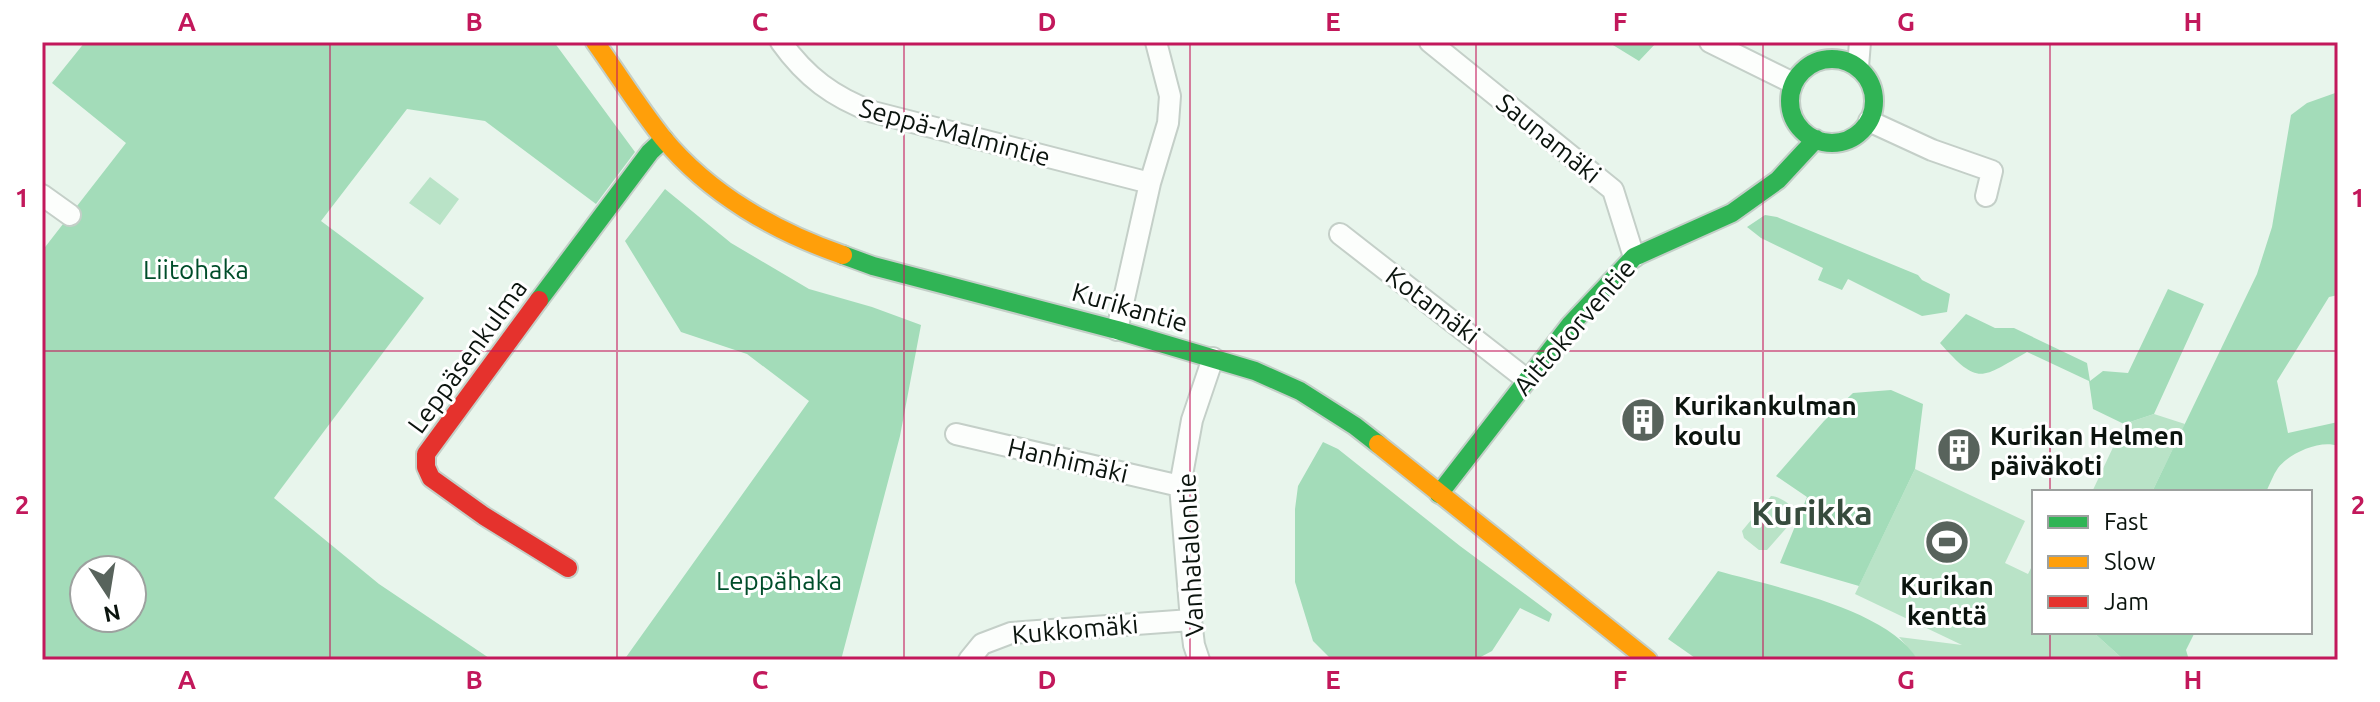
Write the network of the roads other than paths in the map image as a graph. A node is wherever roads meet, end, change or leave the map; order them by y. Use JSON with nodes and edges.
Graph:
{"nodes":[{"id":1,"x":595,"y":42,"type":"edge"},
{"id":2,"x":781,"y":42,"type":"edge"},
{"id":3,"x":1156,"y":42,"type":"edge"},
{"id":4,"x":1430,"y":42,"type":"edge"},
{"id":5,"x":1710,"y":42,"type":"edge"},
{"id":6,"x":1860,"y":42,"type":"edge"},
{"id":7,"x":1858,"y":67,"type":"junction"},
{"id":8,"x":1793,"y":83,"type":"junction"},
{"id":9,"x":1869,"y":121,"type":"junction"},
{"id":10,"x":664,"y":139,"type":"junction"},
{"id":11,"x":1816,"y":139,"type":"junction"},
{"id":12,"x":1150,"y":183,"type":"junction"},
{"id":13,"x":42,"y":195,"type":"edge"},
{"id":14,"x":1986,"y":196,"type":"dead end"},
{"id":15,"x":70,"y":215,"type":"dead end"},
{"id":16,"x":1340,"y":234,"type":"dead end"},
{"id":17,"x":1634,"y":257,"type":"junction"},
{"id":18,"x":1117,"y":330,"type":"junction"},
{"id":19,"x":1213,"y":358,"type":"junction"},
{"id":20,"x":1526,"y":379,"type":"junction"},
{"id":21,"x":956,"y":434,"type":"dead end"},
{"id":22,"x":1180,"y":486,"type":"junction"},
{"id":23,"x":1439,"y":494,"type":"junction"},
{"id":24,"x":568,"y":568,"type":"dead end"},
{"id":25,"x":1191,"y":620,"type":"junction"},
{"id":26,"x":1635,"y":657,"type":"edge"},
{"id":27,"x":969,"y":660,"type":"edge"},
{"id":28,"x":1199,"y":660,"type":"edge"}],
"edges":[{"from":1,"to":10,"type":"street","name":"Kurikantie"},
{"from":2,"to":12,"type":"street","name":"Seppä-Malmintie"},
{"from":3,"to":12,"type":"street"},
{"from":4,"to":17,"type":"street","name":"Saunamäki"},
{"from":5,"to":8,"type":"street"},
{"from":6,"to":7,"type":"street"},
{"from":7,"to":8,"type":"street"},
{"from":7,"to":9,"type":"street"},
{"from":8,"to":11,"type":"street"},
{"from":9,"to":11,"type":"street"},
{"from":9,"to":14,"type":"street"},
{"from":10,"to":18,"type":"street","name":"Kurikantie"},
{"from":10,"to":24,"type":"street","name":"Leppäsenkulma"},
{"from":11,"to":17,"type":"street","name":"Aittokorventie"},
{"from":12,"to":18,"type":"street"},
{"from":13,"to":15,"type":"street"},
{"from":16,"to":20,"type":"street","name":"Kotamäki"},
{"from":17,"to":20,"type":"street","name":"Aittokorventie"},
{"from":18,"to":19,"type":"street","name":"Kurikantie"},
{"from":19,"to":22,"type":"street","name":"Vanhatalontie"},
{"from":19,"to":23,"type":"street","name":"Kurikantie"},
{"from":20,"to":23,"type":"street","name":"Aittokorventie"},
{"from":21,"to":22,"type":"street","name":"Hanhimäki"},
{"from":22,"to":25,"type":"street","name":"Vanhatalontie"},
{"from":23,"to":26,"type":"street","name":"Kurikantie"},
{"from":25,"to":27,"type":"street","name":"Kukkomäki"},
{"from":25,"to":28,"type":"street","name":"Vanhatalontie"}]}
